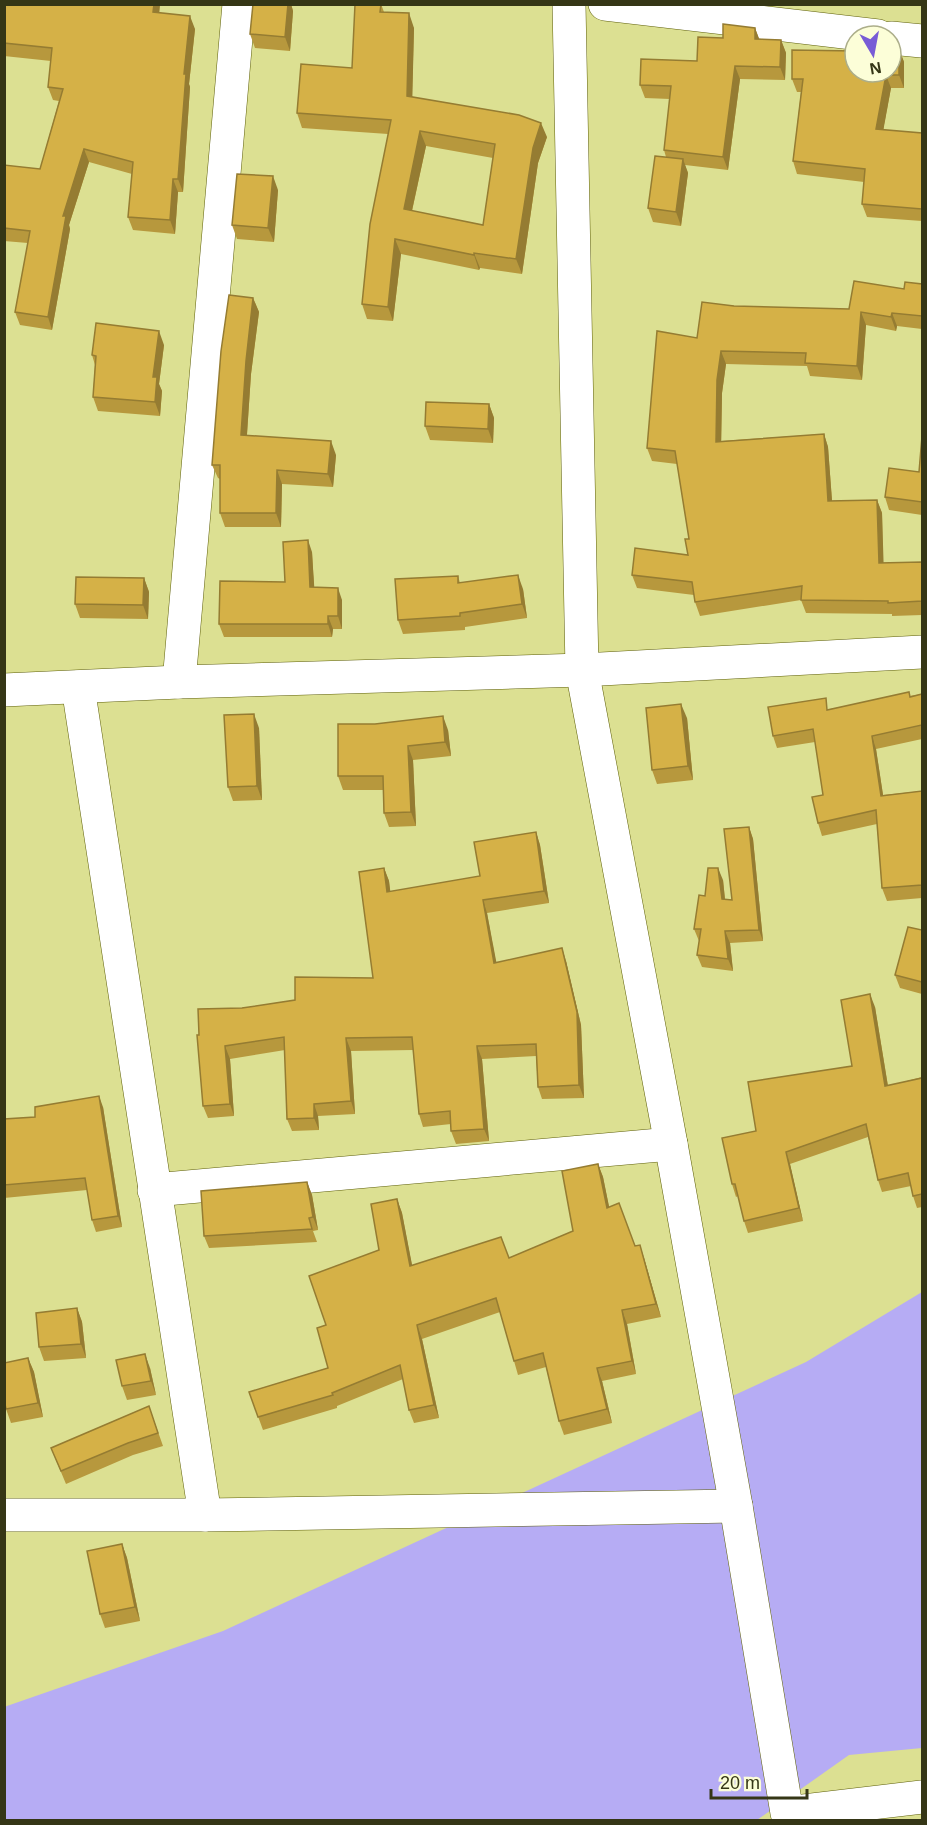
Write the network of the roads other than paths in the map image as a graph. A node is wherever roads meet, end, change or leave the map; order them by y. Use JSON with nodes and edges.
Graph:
{"nodes":[{"id":1,"x":239,"y":4,"type":"edge"},
{"id":2,"x":569,"y":4,"type":"edge"},
{"id":3,"x":605,"y":4,"type":"edge"},
{"id":4,"x":843,"y":32,"type":"edge"},
{"id":5,"x":903,"y":39,"type":"edge"},
{"id":6,"x":922,"y":41,"type":"edge"},
{"id":7,"x":922,"y":652,"type":"edge"},
{"id":8,"x":582,"y":670,"type":"junction"},
{"id":9,"x":179,"y":682,"type":"junction"},
{"id":10,"x":78,"y":687,"type":"junction"},
{"id":11,"x":4,"y":690,"type":"edge"},
{"id":12,"x":671,"y":1143,"type":"junction"},
{"id":13,"x":154,"y":1190,"type":"junction"},
{"id":14,"x":736,"y":1506,"type":"junction"},
{"id":15,"x":4,"y":1515,"type":"edge"},
{"id":16,"x":205,"y":1515,"type":"junction"},
{"id":17,"x":922,"y":1797,"type":"edge"}],
"edges":[{"from":1,"to":9,"type":"street"},
{"from":2,"to":8,"type":"street"},
{"from":3,"to":4,"type":"street"},
{"from":5,"to":6,"type":"street"},
{"from":7,"to":8,"type":"street"},
{"from":8,"to":9,"type":"street"},
{"from":8,"to":12,"type":"street"},
{"from":9,"to":10,"type":"street"},
{"from":10,"to":11,"type":"street"},
{"from":10,"to":13,"type":"street"},
{"from":12,"to":13,"type":"street"},
{"from":12,"to":14,"type":"street"},
{"from":13,"to":16,"type":"street"},
{"from":14,"to":16,"type":"street"},
{"from":14,"to":17,"type":"street"},
{"from":15,"to":16,"type":"street"}]}
